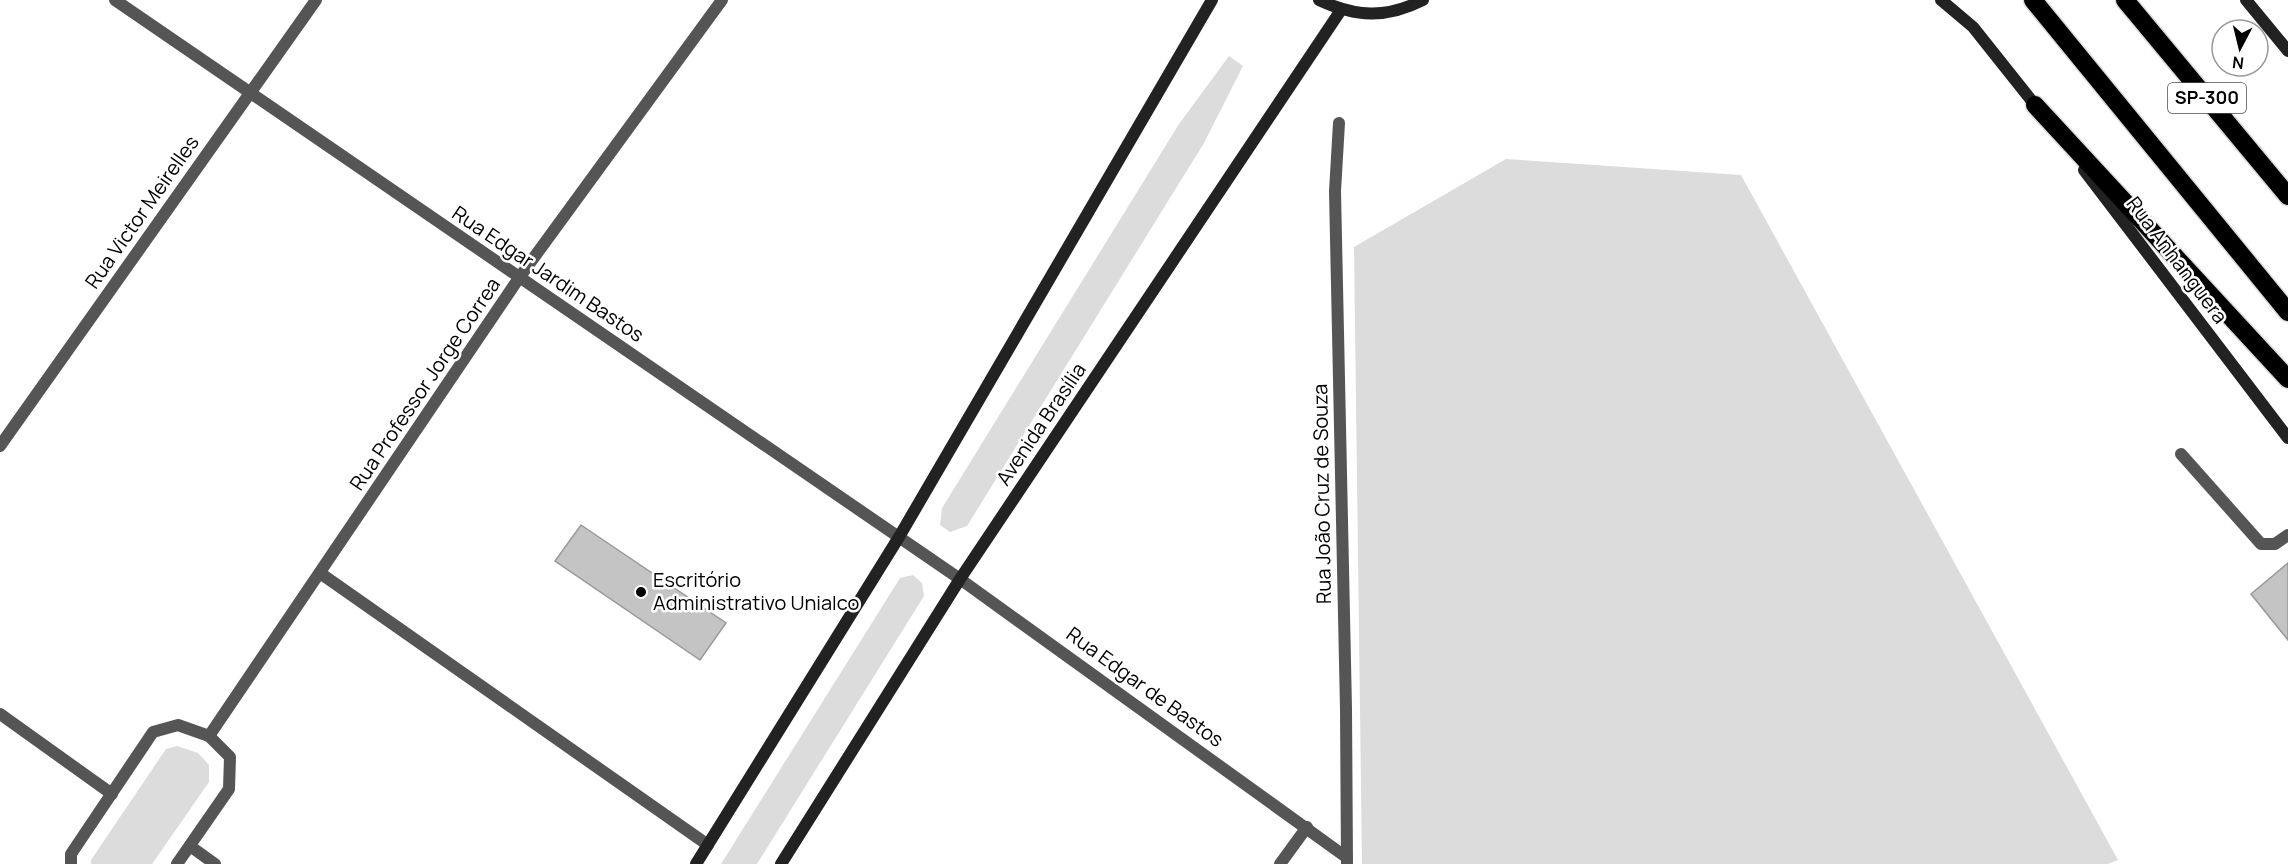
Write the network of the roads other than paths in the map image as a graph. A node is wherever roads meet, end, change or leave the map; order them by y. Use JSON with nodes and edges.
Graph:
{"nodes":[{"id":1,"x":115,"y":0,"type":"edge"},
{"id":2,"x":316,"y":0,"type":"edge"},
{"id":3,"x":722,"y":0,"type":"edge"},
{"id":4,"x":1212,"y":0,"type":"edge"},
{"id":5,"x":1319,"y":0,"type":"edge"},
{"id":6,"x":1423,"y":0,"type":"edge"},
{"id":7,"x":1941,"y":0,"type":"edge"},
{"id":8,"x":2033,"y":0,"type":"edge"},
{"id":9,"x":2125,"y":0,"type":"edge"},
{"id":10,"x":2246,"y":0,"type":"edge"},
{"id":11,"x":1341,"y":10,"type":"junction"},
{"id":12,"x":2288,"y":51,"type":"edge"},
{"id":13,"x":251,"y":93,"type":"junction"},
{"id":14,"x":2036,"y":105,"type":"junction"},
{"id":15,"x":1340,"y":123,"type":"dead end"},
{"id":16,"x":2288,"y":196,"type":"edge"},
{"id":17,"x":519,"y":278,"type":"junction"},
{"id":18,"x":2288,"y":312,"type":"edge"},
{"id":19,"x":2288,"y":379,"type":"edge"},
{"id":20,"x":2288,"y":438,"type":"edge"},
{"id":21,"x":0,"y":446,"type":"edge"},
{"id":22,"x":2181,"y":454,"type":"dead end"},
{"id":23,"x":2288,"y":535,"type":"edge"},
{"id":24,"x":899,"y":537,"type":"junction"},
{"id":25,"x":320,"y":573,"type":"junction"},
{"id":26,"x":960,"y":579,"type":"junction"},
{"id":27,"x":0,"y":714,"type":"edge"},
{"id":28,"x":209,"y":736,"type":"junction"},
{"id":29,"x":112,"y":794,"type":"junction"},
{"id":30,"x":1307,"y":827,"type":"junction"},
{"id":31,"x":708,"y":845,"type":"junction"},
{"id":32,"x":190,"y":846,"type":"junction"},
{"id":33,"x":1347,"y":860,"type":"edge"},
{"id":34,"x":71,"y":864,"type":"edge"},
{"id":35,"x":177,"y":864,"type":"edge"},
{"id":36,"x":215,"y":864,"type":"edge"},
{"id":37,"x":696,"y":864,"type":"edge"},
{"id":38,"x":781,"y":864,"type":"edge"},
{"id":39,"x":1280,"y":864,"type":"edge"}],
"edges":[{"from":1,"to":13,"type":"street","name":"Rua Edgar Jardim Bastos"},
{"from":2,"to":13,"type":"street","name":"Rua Victor Meirelles"},
{"from":3,"to":17,"type":"street","name":"Rua Professor Jorge Correa"},
{"from":4,"to":24,"type":"main road"},
{"from":5,"to":11,"type":"main road"},
{"from":6,"to":11,"type":"main road"},
{"from":7,"to":14,"type":"main road"},
{"from":8,"to":18,"type":"highway"},
{"from":9,"to":16,"type":"highway","number":"SP-300"},
{"from":10,"to":12,"type":"main road"},
{"from":11,"to":26,"type":"main road","name":"Avenida Brasília"},
{"from":13,"to":17,"type":"street","name":"Rua Edgar Jardim Bastos"},
{"from":13,"to":21,"type":"street","name":"Rua Victor Meirelles"},
{"from":14,"to":19,"type":"highway"},
{"from":14,"to":20,"type":"main road","name":"Rua Anhanguera"},
{"from":15,"to":33,"type":"street","name":"Rua João Cruz de Souza"},
{"from":17,"to":24,"type":"street","name":"Rua Edgar Jardim Bastos"},
{"from":17,"to":25,"type":"street","name":"Rua Professor Jorge Correa"},
{"from":22,"to":23,"type":"street"},
{"from":24,"to":26,"type":"street","name":"Rua Edgar Jardim Bastos"},
{"from":24,"to":31,"type":"main road"},
{"from":25,"to":28,"type":"street","name":"Rua Professor Jorge Correa"},
{"from":25,"to":31,"type":"street"},
{"from":26,"to":30,"type":"street","name":"Rua Edgar de Bastos"},
{"from":26,"to":38,"type":"main road","name":"Avenida Brasília"},
{"from":27,"to":29,"type":"street"},
{"from":28,"to":29,"type":"street"},
{"from":28,"to":32,"type":"street"},
{"from":29,"to":34,"type":"street"},
{"from":30,"to":33,"type":"street","name":"Rua Edgar de Bastos"},
{"from":30,"to":39,"type":"street"},
{"from":31,"to":37,"type":"main road"},
{"from":32,"to":35,"type":"street"},
{"from":32,"to":36,"type":"street"}]}
